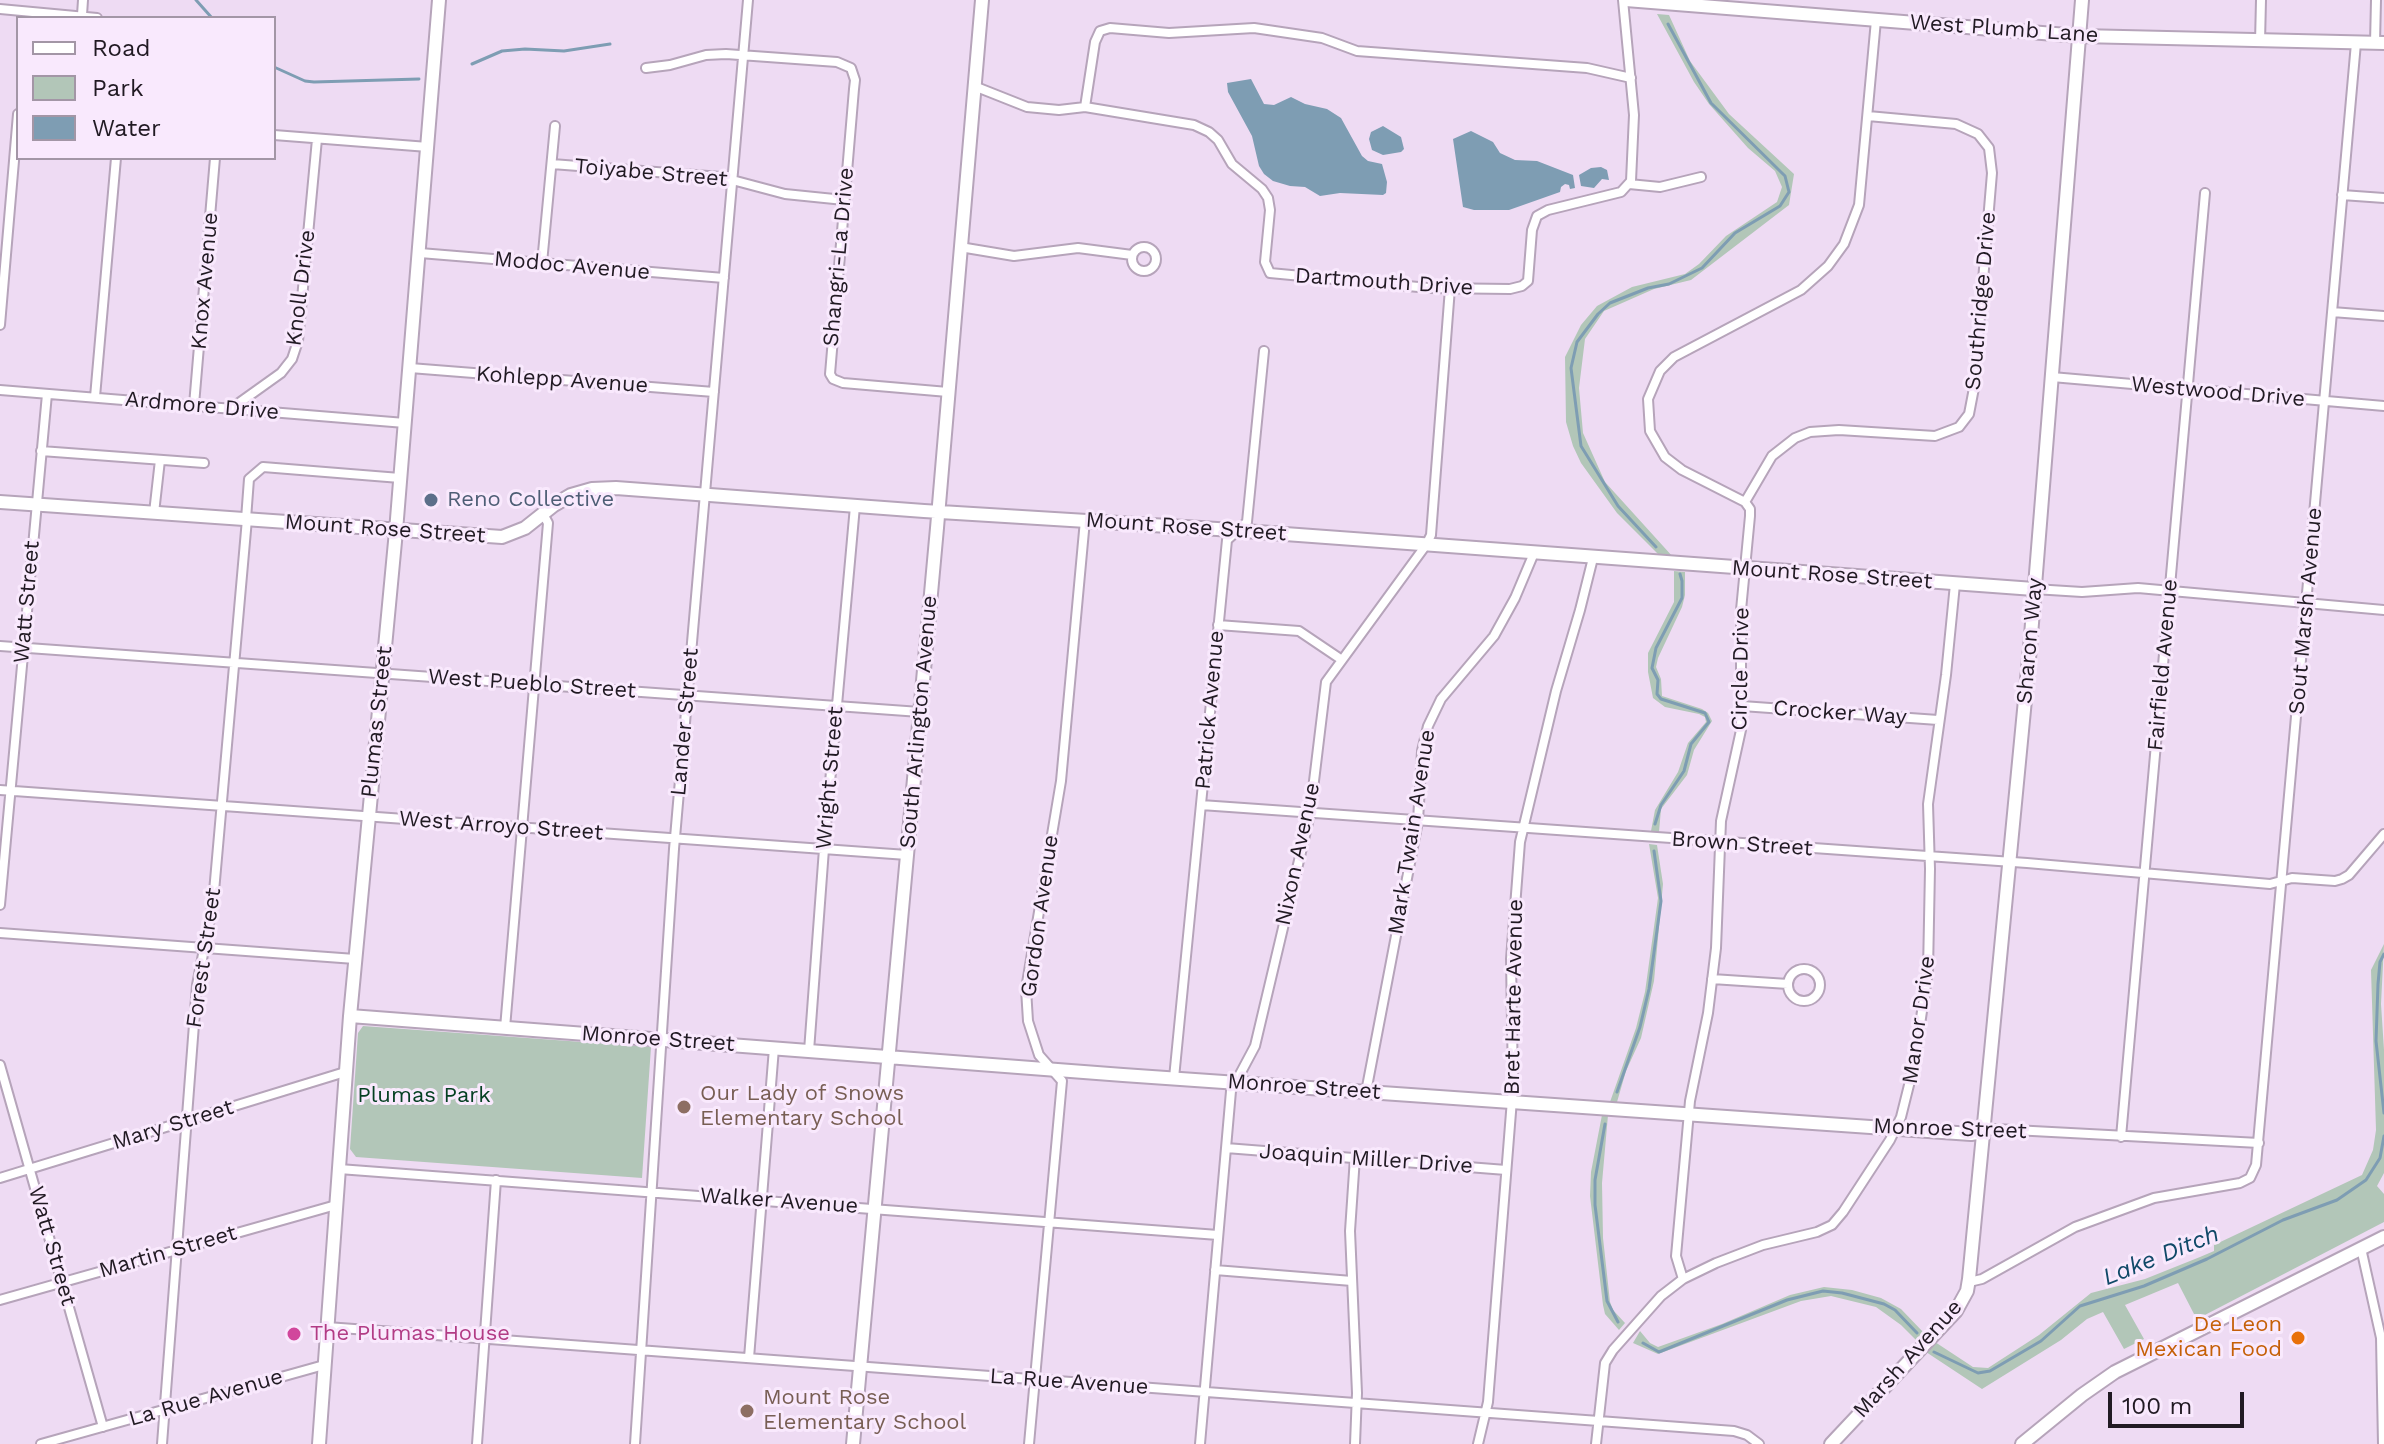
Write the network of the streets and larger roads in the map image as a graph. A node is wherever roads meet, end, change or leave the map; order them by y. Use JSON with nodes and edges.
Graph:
{"nodes":[{"id":1,"x":83,"y":0,"type":"edge"},
{"id":2,"x":439,"y":0,"type":"edge"},
{"id":3,"x":748,"y":0,"type":"edge"},
{"id":4,"x":982,"y":0,"type":"edge"},
{"id":5,"x":1624,"y":0,"type":"edge"},
{"id":6,"x":2082,"y":0,"type":"edge"},
{"id":7,"x":2261,"y":0,"type":"edge"},
{"id":8,"x":2376,"y":0,"type":"edge"},
{"id":9,"x":1646,"y":1,"type":"edge"},
{"id":10,"x":0,"y":9,"type":"edge"},
{"id":11,"x":26,"y":15,"type":"edge"},
{"id":12,"x":82,"y":15,"type":"junction"},
{"id":13,"x":87,"y":16,"type":"edge"},
{"id":14,"x":1876,"y":20,"type":"junction"},
{"id":15,"x":2080,"y":36,"type":"junction"},
{"id":16,"x":2260,"y":42,"type":"junction"},
{"id":17,"x":2356,"y":43,"type":"junction"},
{"id":18,"x":2380,"y":43,"type":"edge"},
{"id":19,"x":744,"y":55,"type":"junction"},
{"id":20,"x":646,"y":68,"type":"dead end"},
{"id":21,"x":1631,"y":78,"type":"junction"},
{"id":22,"x":974,"y":86,"type":"junction"},
{"id":23,"x":1085,"y":107,"type":"junction"},
{"id":24,"x":1868,"y":116,"type":"junction"},
{"id":25,"x":555,"y":126,"type":"dead end"},
{"id":26,"x":276,"y":135,"type":"edge"},
{"id":27,"x":16,"y":137,"type":"edge"},
{"id":28,"x":317,"y":139,"type":"junction"},
{"id":29,"x":428,"y":147,"type":"junction"},
{"id":30,"x":116,"y":160,"type":"edge"},
{"id":31,"x":215,"y":160,"type":"edge"},
{"id":32,"x":552,"y":164,"type":"junction"},
{"id":33,"x":1701,"y":177,"type":"dead end"},
{"id":34,"x":733,"y":180,"type":"junction"},
{"id":35,"x":1629,"y":184,"type":"junction"},
{"id":36,"x":2205,"y":193,"type":"dead end"},
{"id":37,"x":2342,"y":195,"type":"junction"},
{"id":38,"x":2384,"y":198,"type":"edge"},
{"id":39,"x":844,"y":200,"type":"junction"},
{"id":40,"x":960,"y":247,"type":"junction"},
{"id":41,"x":420,"y":253,"type":"junction"},
{"id":42,"x":1132,"y":255,"type":"dead end"},
{"id":43,"x":542,"y":263,"type":"junction"},
{"id":44,"x":724,"y":278,"type":"junction"},
{"id":45,"x":1450,"y":288,"type":"junction"},
{"id":46,"x":2332,"y":312,"type":"junction"},
{"id":47,"x":2384,"y":316,"type":"edge"},
{"id":48,"x":0,"y":325,"type":"edge"},
{"id":49,"x":1264,"y":351,"type":"dead end"},
{"id":50,"x":410,"y":368,"type":"junction"},
{"id":51,"x":2052,"y":377,"type":"junction"},
{"id":52,"x":2187,"y":389,"type":"junction"},
{"id":53,"x":0,"y":390,"type":"edge"},
{"id":54,"x":714,"y":392,"type":"junction"},
{"id":55,"x":948,"y":392,"type":"junction"},
{"id":56,"x":47,"y":394,"type":"junction"},
{"id":57,"x":95,"y":397,"type":"junction"},
{"id":58,"x":2324,"y":401,"type":"junction"},
{"id":59,"x":194,"y":405,"type":"junction"},
{"id":60,"x":2384,"y":406,"type":"edge"},
{"id":61,"x":232,"y":408,"type":"junction"},
{"id":62,"x":405,"y":423,"type":"junction"},
{"id":63,"x":41,"y":451,"type":"junction"},
{"id":64,"x":160,"y":460,"type":"junction"},
{"id":65,"x":204,"y":463,"type":"dead end"},
{"id":66,"x":400,"y":478,"type":"junction"},
{"id":67,"x":705,"y":495,"type":"junction"},
{"id":68,"x":0,"y":502,"type":"edge"},
{"id":69,"x":1745,"y":502,"type":"junction"},
{"id":70,"x":36,"y":504,"type":"junction"},
{"id":71,"x":855,"y":506,"type":"junction"},
{"id":72,"x":938,"y":512,"type":"junction"},
{"id":73,"x":154,"y":513,"type":"junction"},
{"id":74,"x":543,"y":514,"type":"junction"},
{"id":75,"x":246,"y":519,"type":"junction"},
{"id":76,"x":1085,"y":520,"type":"junction"},
{"id":77,"x":1237,"y":530,"type":"junction"},
{"id":78,"x":396,"y":531,"type":"junction"},
{"id":79,"x":1426,"y":545,"type":"junction"},
{"id":80,"x":1534,"y":553,"type":"junction"},
{"id":81,"x":1593,"y":558,"type":"junction"},
{"id":82,"x":1745,"y":569,"type":"junction"},
{"id":83,"x":1955,"y":584,"type":"junction"},
{"id":84,"x":2034,"y":589,"type":"junction"},
{"id":85,"x":2169,"y":591,"type":"junction"},
{"id":86,"x":2306,"y":603,"type":"junction"},
{"id":87,"x":2384,"y":610,"type":"edge"},
{"id":88,"x":1218,"y":625,"type":"junction"},
{"id":89,"x":0,"y":646,"type":"edge"},
{"id":90,"x":23,"y":648,"type":"junction"},
{"id":91,"x":1342,"y":660,"type":"junction"},
{"id":92,"x":235,"y":663,"type":"junction"},
{"id":93,"x":382,"y":673,"type":"junction"},
{"id":94,"x":534,"y":685,"type":"junction"},
{"id":95,"x":687,"y":695,"type":"junction"},
{"id":96,"x":837,"y":706,"type":"junction"},
{"id":97,"x":1742,"y":706,"type":"junction"},
{"id":98,"x":920,"y":712,"type":"junction"},
{"id":99,"x":1938,"y":720,"type":"junction"},
{"id":100,"x":5,"y":790,"type":"edge"},
{"id":101,"x":1201,"y":805,"type":"junction"},
{"id":102,"x":222,"y":806,"type":"junction"},
{"id":103,"x":1310,"y":814,"type":"junction"},
{"id":104,"x":368,"y":817,"type":"junction"},
{"id":105,"x":1418,"y":821,"type":"junction"},
{"id":106,"x":521,"y":827,"type":"junction"},
{"id":107,"x":1523,"y":829,"type":"junction"},
{"id":108,"x":2384,"y":834,"type":"edge"},
{"id":109,"x":675,"y":839,"type":"junction"},
{"id":110,"x":1720,"y":843,"type":"junction"},
{"id":111,"x":824,"y":849,"type":"junction"},
{"id":112,"x":907,"y":855,"type":"junction"},
{"id":113,"x":1930,"y":857,"type":"junction"},
{"id":114,"x":2009,"y":862,"type":"junction"},
{"id":115,"x":2145,"y":873,"type":"junction"},
{"id":116,"x":2282,"y":881,"type":"junction"},
{"id":117,"x":0,"y":905,"type":"edge"},
{"id":118,"x":0,"y":933,"type":"edge"},
{"id":119,"x":204,"y":948,"type":"junction"},
{"id":120,"x":355,"y":959,"type":"junction"},
{"id":121,"x":1712,"y":979,"type":"junction"},
{"id":122,"x":1788,"y":984,"type":"junction"},
{"id":123,"x":350,"y":1016,"type":"junction"},
{"id":124,"x":505,"y":1028,"type":"junction"},
{"id":125,"x":661,"y":1040,"type":"junction"},
{"id":126,"x":774,"y":1048,"type":"junction"},
{"id":127,"x":809,"y":1051,"type":"junction"},
{"id":128,"x":888,"y":1057,"type":"junction"},
{"id":129,"x":0,"y":1065,"type":"edge"},
{"id":130,"x":1050,"y":1069,"type":"junction"},
{"id":131,"x":345,"y":1072,"type":"junction"},
{"id":132,"x":1174,"y":1078,"type":"junction"},
{"id":133,"x":1235,"y":1082,"type":"junction"},
{"id":134,"x":1366,"y":1092,"type":"junction"},
{"id":135,"x":1511,"y":1102,"type":"junction"},
{"id":136,"x":1689,"y":1114,"type":"junction"},
{"id":137,"x":188,"y":1120,"type":"junction"},
{"id":138,"x":1896,"y":1128,"type":"junction"},
{"id":139,"x":1983,"y":1132,"type":"junction"},
{"id":140,"x":2121,"y":1137,"type":"junction"},
{"id":141,"x":2259,"y":1143,"type":"junction"},
{"id":142,"x":1226,"y":1148,"type":"junction"},
{"id":143,"x":1355,"y":1157,"type":"junction"},
{"id":144,"x":30,"y":1169,"type":"junction"},
{"id":145,"x":339,"y":1169,"type":"junction"},
{"id":146,"x":1506,"y":1170,"type":"junction"},
{"id":147,"x":0,"y":1178,"type":"edge"},
{"id":148,"x":2250,"y":1178,"type":"joint"},
{"id":149,"x":496,"y":1180,"type":"junction"},
{"id":150,"x":652,"y":1192,"type":"junction"},
{"id":151,"x":762,"y":1200,"type":"junction"},
{"id":152,"x":336,"y":1205,"type":"junction"},
{"id":153,"x":875,"y":1209,"type":"junction"},
{"id":154,"x":1049,"y":1221,"type":"junction"},
{"id":155,"x":1218,"y":1235,"type":"junction"},
{"id":156,"x":2384,"y":1237,"type":"edge"},
{"id":157,"x":2361,"y":1248,"type":"junction"},
{"id":158,"x":179,"y":1249,"type":"junction"},
{"id":159,"x":1215,"y":1270,"type":"junction"},
{"id":160,"x":1683,"y":1279,"type":"junction"},
{"id":161,"x":1352,"y":1281,"type":"junction"},
{"id":162,"x":62,"y":1282,"type":"junction"},
{"id":163,"x":1969,"y":1282,"type":"junction"},
{"id":164,"x":0,"y":1300,"type":"edge"},
{"id":165,"x":327,"y":1327,"type":"junction"},
{"id":166,"x":484,"y":1338,"type":"junction"},
{"id":167,"x":641,"y":1349,"type":"junction"},
{"id":168,"x":749,"y":1358,"type":"junction"},
{"id":169,"x":324,"y":1365,"type":"junction"},
{"id":170,"x":860,"y":1366,"type":"junction"},
{"id":171,"x":1034,"y":1379,"type":"junction"},
{"id":172,"x":1205,"y":1392,"type":"junction"},
{"id":173,"x":1357,"y":1403,"type":"junction"},
{"id":174,"x":166,"y":1409,"type":"junction"},
{"id":175,"x":1485,"y":1413,"type":"junction"},
{"id":176,"x":1598,"y":1421,"type":"junction"},
{"id":177,"x":103,"y":1427,"type":"junction"},
{"id":178,"x":41,"y":1444,"type":"edge"},
{"id":179,"x":162,"y":1444,"type":"edge"},
{"id":180,"x":319,"y":1444,"type":"edge"},
{"id":181,"x":477,"y":1444,"type":"edge"},
{"id":182,"x":635,"y":1444,"type":"edge"},
{"id":183,"x":853,"y":1444,"type":"edge"},
{"id":184,"x":1029,"y":1444,"type":"edge"},
{"id":185,"x":1200,"y":1444,"type":"edge"},
{"id":186,"x":1355,"y":1444,"type":"edge"},
{"id":187,"x":1478,"y":1444,"type":"edge"},
{"id":188,"x":1596,"y":1444,"type":"edge"},
{"id":189,"x":1759,"y":1444,"type":"edge"},
{"id":190,"x":1831,"y":1444,"type":"edge"},
{"id":191,"x":2022,"y":1444,"type":"edge"},
{"id":192,"x":2383,"y":1444,"type":"edge"}],
"edges":[{"from":1,"to":12,"type":"street"},
{"from":2,"to":29,"type":"street","name":"Plumas Street"},
{"from":3,"to":19,"type":"street","name":"Lander Street"},
{"from":4,"to":22,"type":"street","name":"South Arlington Avenue"},
{"from":5,"to":9,"type":"street","name":"West Plumb Lane"},
{"from":5,"to":21,"type":"street"},
{"from":6,"to":15,"type":"street","name":"Sharon Way"},
{"from":7,"to":16,"type":"street"},
{"from":8,"to":18,"type":"street"},
{"from":9,"to":14,"type":"street","name":"West Plumb Lane"},
{"from":10,"to":11,"type":"street"},
{"from":11,"to":12,"type":"street"},
{"from":12,"to":13,"type":"street"},
{"from":14,"to":15,"type":"street","name":"West Plumb Lane"},
{"from":14,"to":24,"type":"street"},
{"from":15,"to":16,"type":"street","name":"West Plumb Lane"},
{"from":15,"to":51,"type":"street","name":"Sharon Way"},
{"from":16,"to":17,"type":"street","name":"West Plumb Lane"},
{"from":17,"to":18,"type":"street","name":"West Plumb Lane"},
{"from":17,"to":37,"type":"street","name":"Sout Marsh Avenue"},
{"from":19,"to":20,"type":"street"},
{"from":19,"to":34,"type":"street","name":"Lander Street"},
{"from":19,"to":39,"type":"street","name":"Shangri-La Drive"},
{"from":21,"to":23,"type":"street"},
{"from":21,"to":35,"type":"street"},
{"from":22,"to":23,"type":"street","name":"Dartmouth Drive"},
{"from":22,"to":40,"type":"street","name":"South Arlington Avenue"},
{"from":23,"to":45,"type":"street","name":"Dartmouth Drive"},
{"from":24,"to":69,"type":"street"},
{"from":24,"to":69,"type":"street","name":"Southridge Drive"},
{"from":25,"to":32,"type":"street"},
{"from":26,"to":28,"type":"street"},
{"from":27,"to":48,"type":"street"},
{"from":28,"to":29,"type":"street"},
{"from":28,"to":61,"type":"street","name":"Knoll Drive"},
{"from":29,"to":41,"type":"street","name":"Plumas Street"},
{"from":30,"to":57,"type":"street"},
{"from":31,"to":59,"type":"street","name":"Knox Avenue"},
{"from":32,"to":34,"type":"street","name":"Toiyabe Street"},
{"from":32,"to":43,"type":"street"},
{"from":33,"to":35,"type":"street","name":"Dartmouth Drive"},
{"from":34,"to":39,"type":"street","name":"Toiyabe Street"},
{"from":34,"to":44,"type":"street","name":"Lander Street"},
{"from":35,"to":45,"type":"street","name":"Dartmouth Drive"},
{"from":36,"to":52,"type":"street","name":"Fairfield Avenue"},
{"from":37,"to":38,"type":"street"},
{"from":37,"to":46,"type":"street","name":"Sout Marsh Avenue"},
{"from":39,"to":55,"type":"street","name":"Shangri-La Drive"},
{"from":40,"to":42,"type":"street"},
{"from":40,"to":55,"type":"street","name":"South Arlington Avenue"},
{"from":41,"to":43,"type":"street","name":"Modoc Avenue"},
{"from":41,"to":50,"type":"street","name":"Plumas Street"},
{"from":43,"to":44,"type":"street","name":"Modoc Avenue"},
{"from":44,"to":54,"type":"street","name":"Lander Street"},
{"from":45,"to":79,"type":"street","name":"Nixon Avenue"},
{"from":46,"to":47,"type":"street"},
{"from":46,"to":58,"type":"street","name":"Sout Marsh Avenue"},
{"from":49,"to":77,"type":"street","name":"Patrick Avenue"},
{"from":50,"to":54,"type":"street","name":"Kohlepp Avenue"},
{"from":50,"to":62,"type":"street","name":"Plumas Street"},
{"from":51,"to":52,"type":"street","name":"Westwood Drive"},
{"from":51,"to":84,"type":"street","name":"Sharon Way"},
{"from":52,"to":58,"type":"street","name":"Westwood Drive"},
{"from":52,"to":85,"type":"street","name":"Fairfield Avenue"},
{"from":53,"to":56,"type":"street","name":"Ardmore Drive"},
{"from":54,"to":67,"type":"street","name":"Lander Street"},
{"from":55,"to":72,"type":"street","name":"South Arlington Avenue"},
{"from":56,"to":57,"type":"street","name":"Ardmore Drive"},
{"from":56,"to":63,"type":"street","name":"Watt Street"},
{"from":57,"to":59,"type":"street","name":"Ardmore Drive"},
{"from":58,"to":60,"type":"street","name":"Westwood Drive"},
{"from":58,"to":86,"type":"street","name":"Sout Marsh Avenue"},
{"from":59,"to":61,"type":"street","name":"Ardmore Drive"},
{"from":61,"to":62,"type":"street","name":"Ardmore Drive"},
{"from":62,"to":66,"type":"street","name":"Plumas Street"},
{"from":63,"to":64,"type":"street"},
{"from":63,"to":70,"type":"street","name":"Watt Street"},
{"from":64,"to":65,"type":"street"},
{"from":64,"to":73,"type":"street"},
{"from":66,"to":75,"type":"street","name":"Forest Street"},
{"from":66,"to":78,"type":"street","name":"Plumas Street"},
{"from":67,"to":71,"type":"street","name":"Mount Rose Street"},
{"from":67,"to":74,"type":"street","name":"Mount Rose Street"},
{"from":67,"to":95,"type":"street","name":"Lander Street"},
{"from":68,"to":70,"type":"street","name":"Mount Rose Street"},
{"from":69,"to":82,"type":"street","name":"Circle Drive"},
{"from":70,"to":73,"type":"street","name":"Mount Rose Street"},
{"from":70,"to":90,"type":"street","name":"Watt Street"},
{"from":71,"to":72,"type":"street","name":"Mount Rose Street"},
{"from":71,"to":96,"type":"street","name":"Wright Street"},
{"from":72,"to":76,"type":"street","name":"Mount Rose Street"},
{"from":72,"to":98,"type":"street","name":"South Arlington Avenue"},
{"from":73,"to":75,"type":"street","name":"Mount Rose Street"},
{"from":74,"to":78,"type":"street","name":"Mount Rose Street"},
{"from":74,"to":94,"type":"street"},
{"from":75,"to":78,"type":"street","name":"Mount Rose Street"},
{"from":75,"to":92,"type":"street","name":"Forest Street"},
{"from":76,"to":77,"type":"street","name":"Mount Rose Street"},
{"from":76,"to":130,"type":"street","name":"Gordon Avenue"},
{"from":77,"to":79,"type":"street","name":"Mount Rose Street"},
{"from":77,"to":88,"type":"street","name":"Patrick Avenue"},
{"from":78,"to":93,"type":"street","name":"Plumas Street"},
{"from":79,"to":80,"type":"street","name":"Mount Rose Street"},
{"from":79,"to":91,"type":"street","name":"Nixon Avenue"},
{"from":80,"to":81,"type":"street","name":"Mount Rose Street"},
{"from":80,"to":105,"type":"street","name":"Mark Twain Avenue"},
{"from":81,"to":82,"type":"street","name":"Mount Rose Street"},
{"from":81,"to":107,"type":"street","name":"Bret Harte Avenue"},
{"from":82,"to":83,"type":"street","name":"Mount Rose Street"},
{"from":82,"to":97,"type":"street","name":"Circle Drive"},
{"from":83,"to":84,"type":"street","name":"Mount Rose Street"},
{"from":83,"to":99,"type":"street","name":"Manor Drive"},
{"from":84,"to":85,"type":"street","name":"Mount Rose Street"},
{"from":84,"to":114,"type":"street","name":"Sharon Way"},
{"from":85,"to":86,"type":"street","name":"Mount Rose Street"},
{"from":85,"to":115,"type":"street","name":"Fairfield Avenue"},
{"from":86,"to":87,"type":"street","name":"Mount Rose Street"},
{"from":86,"to":116,"type":"street","name":"Sout Marsh Avenue"},
{"from":88,"to":91,"type":"street"},
{"from":88,"to":101,"type":"street","name":"Patrick Avenue"},
{"from":89,"to":90,"type":"street","name":"West Pueblo Street"},
{"from":90,"to":92,"type":"street","name":"West Pueblo Street"},
{"from":90,"to":100,"type":"street","name":"Watt Street"},
{"from":91,"to":103,"type":"street","name":"Nixon Avenue"},
{"from":92,"to":93,"type":"street","name":"West Pueblo Street"},
{"from":92,"to":102,"type":"street","name":"Forest Street"},
{"from":93,"to":94,"type":"street","name":"West Pueblo Street"},
{"from":93,"to":104,"type":"street","name":"Plumas Street"},
{"from":94,"to":95,"type":"street","name":"West Pueblo Street"},
{"from":94,"to":106,"type":"street"},
{"from":95,"to":96,"type":"street","name":"West Pueblo Street"},
{"from":95,"to":109,"type":"street","name":"Lander Street"},
{"from":96,"to":98,"type":"street","name":"West Pueblo Street"},
{"from":96,"to":111,"type":"street","name":"Wright Street"},
{"from":97,"to":99,"type":"street","name":"Crocker Way"},
{"from":97,"to":110,"type":"street","name":"Circle Drive"},
{"from":98,"to":112,"type":"street","name":"South Arlington Avenue"},
{"from":99,"to":113,"type":"street","name":"Manor Drive"},
{"from":100,"to":102,"type":"street","name":"West Arroyo Street"},
{"from":100,"to":117,"type":"street","name":"Watt Street"},
{"from":101,"to":103,"type":"street","name":"Brown Street"},
{"from":101,"to":132,"type":"street","name":"Patrick Avenue"},
{"from":102,"to":104,"type":"street","name":"West Arroyo Street"},
{"from":102,"to":119,"type":"street","name":"Forest Street"},
{"from":103,"to":105,"type":"street","name":"Brown Street"},
{"from":103,"to":133,"type":"street","name":"Nixon Avenue"},
{"from":104,"to":106,"type":"street","name":"West Arroyo Street"},
{"from":104,"to":120,"type":"street","name":"Plumas Street"},
{"from":105,"to":107,"type":"street","name":"Brown Street"},
{"from":105,"to":134,"type":"street","name":"Mark Twain Avenue"},
{"from":106,"to":109,"type":"street","name":"West Arroyo Street"},
{"from":106,"to":124,"type":"street"},
{"from":107,"to":110,"type":"street","name":"Brown Street"},
{"from":107,"to":135,"type":"street","name":"Bret Harte Avenue"},
{"from":108,"to":116,"type":"street","name":"Brown Street"},
{"from":109,"to":111,"type":"street","name":"West Arroyo Street"},
{"from":109,"to":125,"type":"street","name":"Lander Street"},
{"from":110,"to":113,"type":"street","name":"Brown Street"},
{"from":110,"to":121,"type":"street","name":"Circle Drive"},
{"from":111,"to":112,"type":"street","name":"West Arroyo Street"},
{"from":111,"to":127,"type":"street","name":"Wright Street"},
{"from":112,"to":128,"type":"street","name":"South Arlington Avenue"},
{"from":113,"to":114,"type":"street","name":"Brown Street"},
{"from":113,"to":138,"type":"street","name":"Manor Drive"},
{"from":114,"to":115,"type":"street","name":"Brown Street"},
{"from":114,"to":139,"type":"street","name":"Sharon Way"},
{"from":115,"to":116,"type":"street","name":"Brown Street"},
{"from":115,"to":140,"type":"street","name":"Fairfield Avenue"},
{"from":116,"to":141,"type":"street","name":"Sout Marsh Avenue"},
{"from":118,"to":119,"type":"street"},
{"from":119,"to":120,"type":"street"},
{"from":119,"to":137,"type":"street","name":"Forest Street"},
{"from":120,"to":123,"type":"street","name":"Plumas Street"},
{"from":121,"to":122,"type":"street"},
{"from":121,"to":136,"type":"street","name":"Circle Drive"},
{"from":122,"to":122,"type":"street"},
{"from":123,"to":124,"type":"street","name":"Monroe Street"},
{"from":123,"to":131,"type":"street","name":"Plumas Street"},
{"from":124,"to":125,"type":"street","name":"Monroe Street"},
{"from":125,"to":126,"type":"street","name":"Monroe Street"},
{"from":125,"to":150,"type":"street","name":"Lander Street"},
{"from":126,"to":127,"type":"street","name":"Monroe Street"},
{"from":126,"to":151,"type":"street"},
{"from":127,"to":128,"type":"street","name":"Monroe Street"},
{"from":128,"to":130,"type":"street","name":"Monroe Street"},
{"from":128,"to":153,"type":"street","name":"South Arlington Avenue"},
{"from":129,"to":144,"type":"street","name":"Watt Street"},
{"from":130,"to":132,"type":"street","name":"Monroe Street"},
{"from":130,"to":154,"type":"street","name":"Gordon Avenue"},
{"from":131,"to":137,"type":"street","name":"Mary Street"},
{"from":131,"to":145,"type":"street","name":"Plumas Street"},
{"from":132,"to":133,"type":"street","name":"Monroe Street"},
{"from":133,"to":134,"type":"street","name":"Monroe Street"},
{"from":133,"to":142,"type":"street","name":"Nixon Avenue"},
{"from":134,"to":135,"type":"street","name":"Monroe Street"},
{"from":135,"to":136,"type":"street","name":"Monroe Street"},
{"from":135,"to":146,"type":"street","name":"Bret Harte Avenue"},
{"from":136,"to":138,"type":"street","name":"Monroe Street"},
{"from":136,"to":160,"type":"street","name":"Circle Drive"},
{"from":137,"to":144,"type":"street","name":"Mary Street"},
{"from":137,"to":158,"type":"street","name":"Forest Street"},
{"from":138,"to":139,"type":"street","name":"Monroe Street"},
{"from":138,"to":160,"type":"street","name":"Manor Drive"},
{"from":139,"to":140,"type":"street","name":"Monroe Street"},
{"from":139,"to":163,"type":"street","name":"Sharon Way"},
{"from":140,"to":141,"type":"street","name":"Monroe Street"},
{"from":141,"to":148,"type":"street","name":"Sout Marsh Avenue"},
{"from":142,"to":143,"type":"street","name":"Joaquin Miller Drive"},
{"from":142,"to":155,"type":"street","name":"Nixon Avenue"},
{"from":143,"to":146,"type":"street","name":"Joaquin Miller Drive"},
{"from":143,"to":161,"type":"street"},
{"from":144,"to":147,"type":"street","name":"Mary Street"},
{"from":144,"to":162,"type":"street","name":"Watt Street"},
{"from":145,"to":149,"type":"street","name":"Walker Avenue"},
{"from":145,"to":152,"type":"street","name":"Plumas Street"},
{"from":146,"to":175,"type":"street","name":"Bret Harte Avenue"},
{"from":148,"to":163,"type":"street","name":"Marsh Avenue"},
{"from":149,"to":150,"type":"street","name":"Walker Avenue"},
{"from":149,"to":166,"type":"street"},
{"from":150,"to":151,"type":"street","name":"Walker Avenue"},
{"from":150,"to":167,"type":"street","name":"Lander Street"},
{"from":151,"to":153,"type":"street","name":"Walker Avenue"},
{"from":151,"to":168,"type":"street"},
{"from":152,"to":158,"type":"street","name":"Martin Street"},
{"from":152,"to":165,"type":"street","name":"Plumas Street"},
{"from":153,"to":154,"type":"street","name":"Walker Avenue"},
{"from":153,"to":170,"type":"street","name":"South Arlington Avenue"},
{"from":154,"to":155,"type":"street","name":"Walker Avenue"},
{"from":154,"to":171,"type":"street","name":"Gordon Avenue"},
{"from":155,"to":159,"type":"street","name":"Nixon Avenue"},
{"from":156,"to":157,"type":"street"},
{"from":157,"to":191,"type":"street"},
{"from":157,"to":192,"type":"street"},
{"from":158,"to":162,"type":"street","name":"Martin Street"},
{"from":158,"to":174,"type":"street","name":"Forest Street"},
{"from":159,"to":161,"type":"street"},
{"from":159,"to":172,"type":"street","name":"Nixon Avenue"},
{"from":160,"to":176,"type":"street","name":"Manor Drive"},
{"from":161,"to":173,"type":"street"},
{"from":162,"to":164,"type":"street","name":"Martin Street"},
{"from":162,"to":177,"type":"street","name":"Watt Street"},
{"from":163,"to":190,"type":"street","name":"Marsh Avenue"},
{"from":165,"to":166,"type":"street","name":"La Rue Avenue"},
{"from":165,"to":169,"type":"street","name":"Plumas Street"},
{"from":166,"to":167,"type":"street","name":"La Rue Avenue"},
{"from":166,"to":181,"type":"street"},
{"from":167,"to":168,"type":"street","name":"La Rue Avenue"},
{"from":167,"to":182,"type":"street","name":"Lander Street"},
{"from":168,"to":170,"type":"street","name":"La Rue Avenue"},
{"from":169,"to":174,"type":"street","name":"La Rue Avenue"},
{"from":169,"to":180,"type":"street","name":"Plumas Street"},
{"from":170,"to":171,"type":"street","name":"La Rue Avenue"},
{"from":170,"to":183,"type":"street","name":"South Arlington Avenue"},
{"from":171,"to":172,"type":"street","name":"La Rue Avenue"},
{"from":171,"to":184,"type":"street","name":"Gordon Avenue"},
{"from":172,"to":173,"type":"street","name":"La Rue Avenue"},
{"from":172,"to":185,"type":"street","name":"Nixon Avenue"},
{"from":173,"to":175,"type":"street","name":"La Rue Avenue"},
{"from":173,"to":186,"type":"street"},
{"from":174,"to":177,"type":"street","name":"La Rue Avenue"},
{"from":174,"to":179,"type":"street","name":"Forest Street"},
{"from":175,"to":176,"type":"street","name":"La Rue Avenue"},
{"from":175,"to":187,"type":"street","name":"Bret Harte Avenue"},
{"from":176,"to":188,"type":"street","name":"Manor Drive"},
{"from":176,"to":189,"type":"street","name":"La Rue Avenue"},
{"from":177,"to":178,"type":"street","name":"La Rue Avenue"}]}
